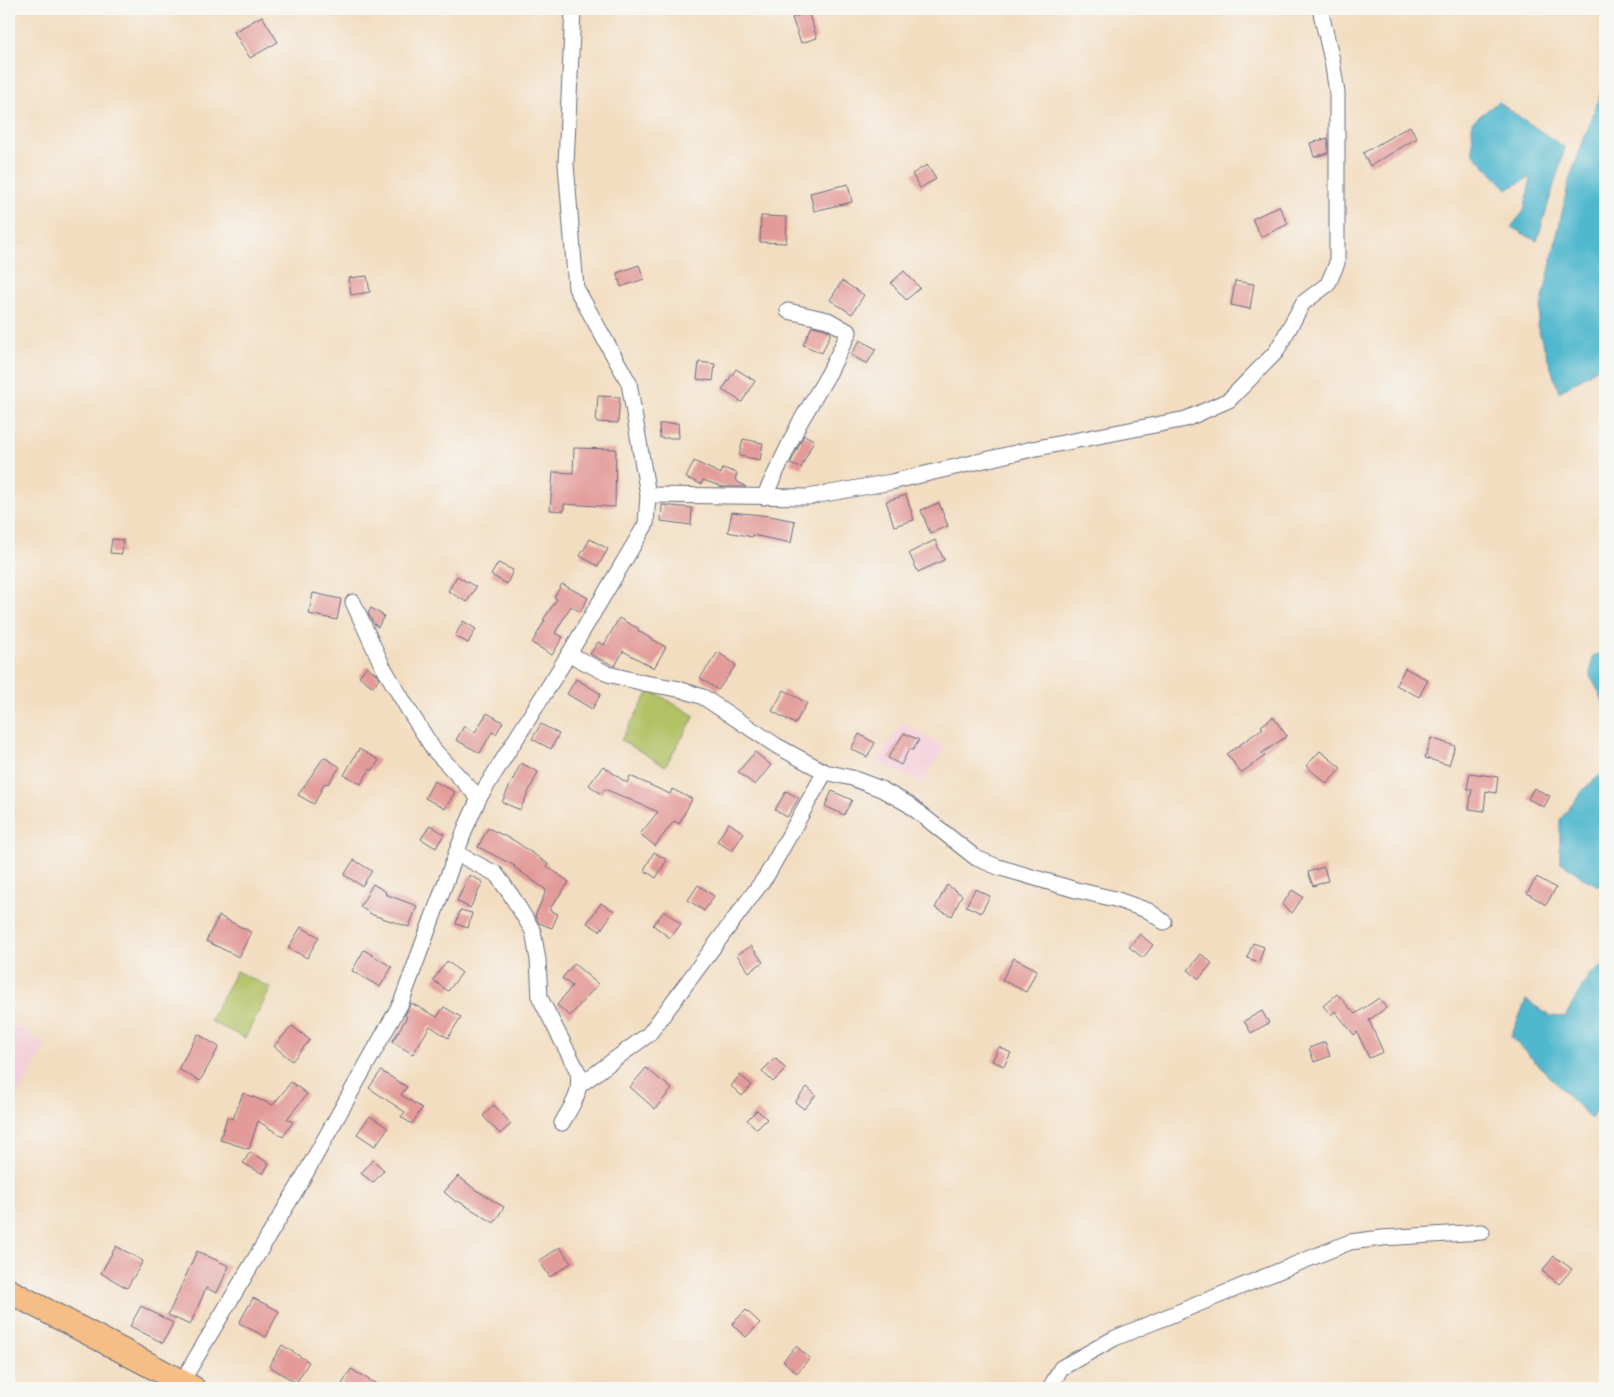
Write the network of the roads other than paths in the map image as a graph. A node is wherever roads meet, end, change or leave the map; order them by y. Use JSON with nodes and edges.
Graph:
{"nodes":[{"id":1,"x":573,"y":9,"type":"edge"},
{"id":2,"x":1320,"y":9,"type":"edge"},
{"id":3,"x":788,"y":311,"type":"dead end"},
{"id":4,"x":648,"y":496,"type":"junction"},
{"id":5,"x":764,"y":497,"type":"junction"},
{"id":6,"x":353,"y":602,"type":"dead end"},
{"id":7,"x":569,"y":654,"type":"junction"},
{"id":8,"x":825,"y":772,"type":"junction"},
{"id":9,"x":479,"y":798,"type":"junction"},
{"id":10,"x":456,"y":853,"type":"junction"},
{"id":11,"x":1164,"y":922,"type":"dead end"},
{"id":12,"x":580,"y":1085,"type":"junction"},
{"id":13,"x":562,"y":1122,"type":"dead end"},
{"id":14,"x":1482,"y":1232,"type":"dead end"},
{"id":15,"x":9,"y":1291,"type":"edge"},
{"id":16,"x":187,"y":1385,"type":"edge"},
{"id":17,"x":1050,"y":1388,"type":"edge"}],
"edges":[{"from":1,"to":4,"type":"street"},
{"from":2,"to":5,"type":"street"},
{"from":3,"to":5,"type":"street"},
{"from":4,"to":5,"type":"street"},
{"from":4,"to":7,"type":"street"},
{"from":6,"to":9,"type":"street"},
{"from":7,"to":8,"type":"street"},
{"from":7,"to":9,"type":"street"},
{"from":8,"to":11,"type":"street"},
{"from":8,"to":12,"type":"street"},
{"from":9,"to":10,"type":"street"},
{"from":10,"to":12,"type":"street"},
{"from":10,"to":16,"type":"street"},
{"from":12,"to":13,"type":"street"},
{"from":14,"to":17,"type":"street"},
{"from":15,"to":16,"type":"main road"}]}
